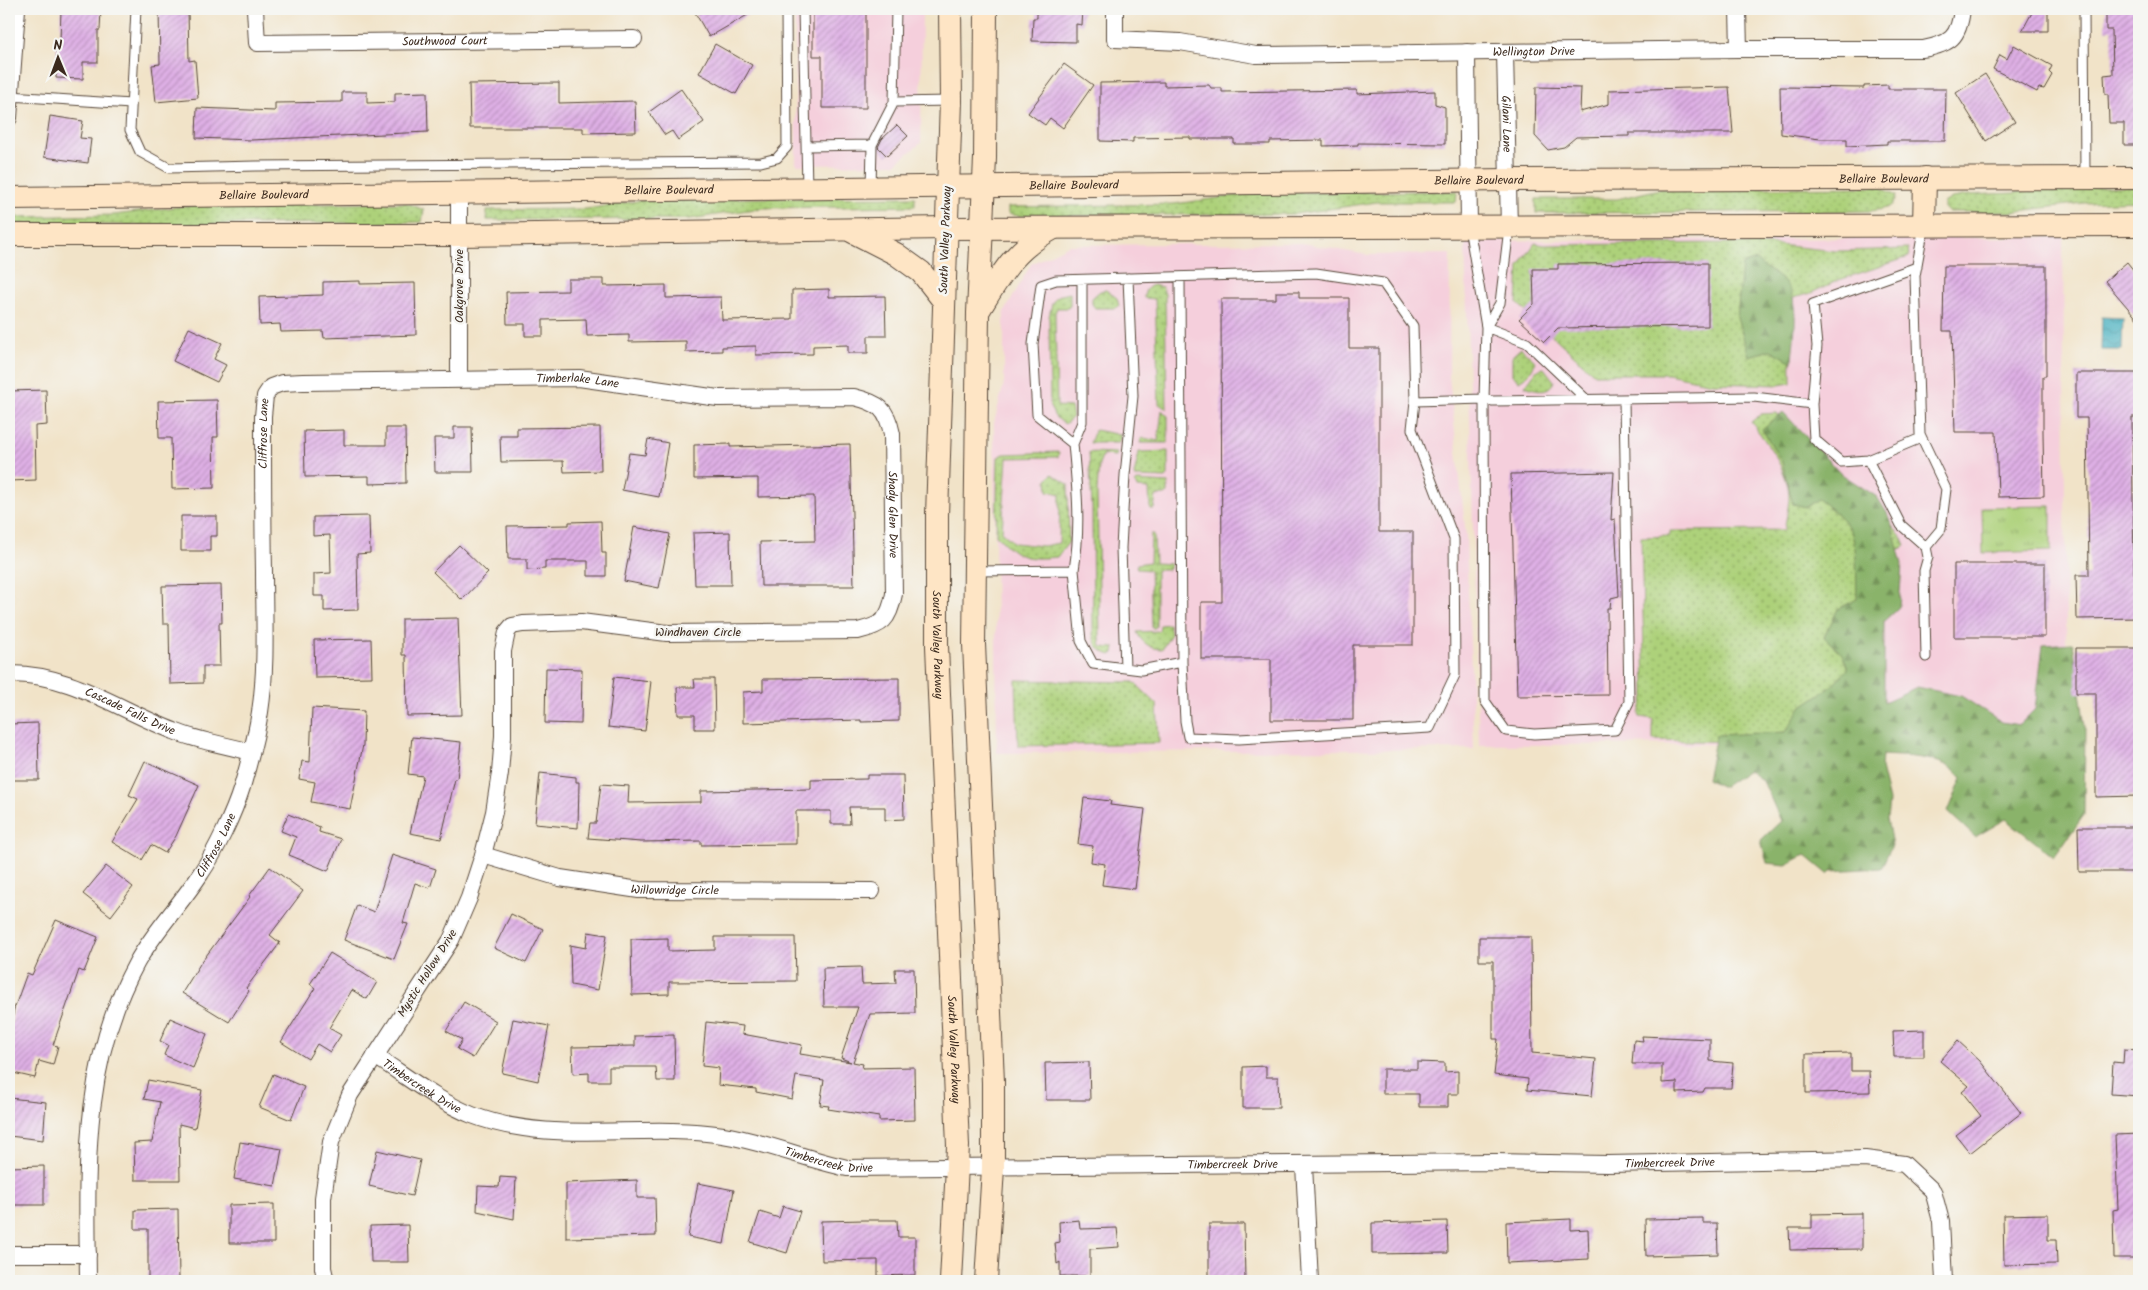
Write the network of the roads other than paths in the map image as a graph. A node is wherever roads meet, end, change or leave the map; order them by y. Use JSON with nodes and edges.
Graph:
{"nodes":[{"id":1,"x":16,"y":9,"type":"edge"},
{"id":2,"x":136,"y":9,"type":"edge"},
{"id":3,"x":255,"y":9,"type":"edge"},
{"id":4,"x":786,"y":9,"type":"edge"},
{"id":5,"x":803,"y":9,"type":"edge"},
{"id":6,"x":896,"y":9,"type":"edge"},
{"id":7,"x":950,"y":9,"type":"edge"},
{"id":8,"x":986,"y":9,"type":"edge"},
{"id":9,"x":1115,"y":9,"type":"edge"},
{"id":10,"x":1738,"y":9,"type":"edge"},
{"id":11,"x":1962,"y":9,"type":"edge"},
{"id":12,"x":2084,"y":9,"type":"edge"},
{"id":13,"x":634,"y":39,"type":"dead end"},
{"id":14,"x":1739,"y":49,"type":"junction"},
{"id":15,"x":1467,"y":52,"type":"junction"},
{"id":16,"x":1505,"y":52,"type":"junction"},
{"id":17,"x":951,"y":101,"type":"junction"},
{"id":18,"x":894,"y":102,"type":"junction"},
{"id":19,"x":132,"y":104,"type":"junction"},
{"id":20,"x":9,"y":106,"type":"edge"},
{"id":21,"x":872,"y":145,"type":"junction"},
{"id":22,"x":806,"y":146,"type":"junction"},
{"id":23,"x":1925,"y":178,"type":"junction"},
{"id":24,"x":2085,"y":178,"type":"junction"},
{"id":25,"x":2139,"y":178,"type":"edge"},
{"id":26,"x":1469,"y":180,"type":"junction"},
{"id":27,"x":1508,"y":180,"type":"junction"},
{"id":28,"x":947,"y":186,"type":"junction"},
{"id":29,"x":983,"y":186,"type":"junction"},
{"id":30,"x":808,"y":188,"type":"junction"},
{"id":31,"x":871,"y":188,"type":"junction"},
{"id":32,"x":459,"y":192,"type":"junction"},
{"id":33,"x":9,"y":198,"type":"edge"},
{"id":34,"x":2139,"y":224,"type":"edge"},
{"id":35,"x":1924,"y":226,"type":"junction"},
{"id":36,"x":1469,"y":227,"type":"junction"},
{"id":37,"x":946,"y":228,"type":"junction"},
{"id":38,"x":981,"y":228,"type":"junction"},
{"id":39,"x":1055,"y":228,"type":"junction"},
{"id":40,"x":1509,"y":228,"type":"junction"},
{"id":41,"x":850,"y":230,"type":"junction"},
{"id":42,"x":9,"y":235,"type":"edge"},
{"id":43,"x":460,"y":235,"type":"junction"},
{"id":44,"x":1917,"y":267,"type":"junction"},
{"id":45,"x":1180,"y":277,"type":"junction"},
{"id":46,"x":1128,"y":278,"type":"junction"},
{"id":47,"x":1082,"y":280,"type":"junction"},
{"id":48,"x":943,"y":300,"type":"junction"},
{"id":49,"x":978,"y":313,"type":"junction"},
{"id":50,"x":1486,"y":326,"type":"junction"},
{"id":51,"x":459,"y":380,"type":"junction"},
{"id":52,"x":271,"y":387,"type":"joint"},
{"id":53,"x":1484,"y":399,"type":"junction"},
{"id":54,"x":1624,"y":399,"type":"junction"},
{"id":55,"x":1586,"y":400,"type":"junction"},
{"id":56,"x":1415,"y":401,"type":"junction"},
{"id":57,"x":1812,"y":404,"type":"junction"},
{"id":58,"x":882,"y":408,"type":"joint"},
{"id":59,"x":1921,"y":438,"type":"junction"},
{"id":60,"x":1073,"y":444,"type":"junction"},
{"id":61,"x":1868,"y":460,"type":"junction"},
{"id":62,"x":1926,"y":547,"type":"junction"},
{"id":63,"x":1074,"y":570,"type":"junction"},
{"id":64,"x":974,"y":571,"type":"junction"},
{"id":65,"x":884,"y":621,"type":"joint"},
{"id":66,"x":512,"y":626,"type":"joint"},
{"id":67,"x":1926,"y":657,"type":"dead end"},
{"id":68,"x":1182,"y":662,"type":"junction"},
{"id":69,"x":1125,"y":668,"type":"junction"},
{"id":70,"x":9,"y":674,"type":"edge"},
{"id":71,"x":251,"y":752,"type":"junction"},
{"id":72,"x":483,"y":855,"type":"junction"},
{"id":73,"x":872,"y":891,"type":"dead end"},
{"id":74,"x":375,"y":1056,"type":"junction"},
{"id":75,"x":1304,"y":1165,"type":"junction"},
{"id":76,"x":958,"y":1168,"type":"junction"},
{"id":77,"x":992,"y":1168,"type":"junction"},
{"id":78,"x":9,"y":1254,"type":"edge"},
{"id":79,"x":88,"y":1254,"type":"junction"},
{"id":80,"x":88,"y":1281,"type":"edge"},
{"id":81,"x":326,"y":1281,"type":"edge"},
{"id":82,"x":951,"y":1281,"type":"edge"},
{"id":83,"x":986,"y":1281,"type":"edge"},
{"id":84,"x":1310,"y":1281,"type":"edge"},
{"id":85,"x":1944,"y":1281,"type":"edge"}],
"edges":[{"from":1,"to":20,"type":"street"},
{"from":2,"to":19,"type":"lane"},
{"from":3,"to":13,"type":"street","name":"Southwood Court"},
{"from":4,"to":19,"type":"lane"},
{"from":5,"to":22,"type":"lane"},
{"from":6,"to":18,"type":"lane"},
{"from":7,"to":17,"type":"main road","name":"South Valley Parkway"},
{"from":8,"to":29,"type":"main road"},
{"from":9,"to":15,"type":"street","name":"Wellington Drive"},
{"from":10,"to":14,"type":"street"},
{"from":11,"to":14,"type":"street","name":"Wellington Drive"},
{"from":12,"to":24,"type":"lane"},
{"from":14,"to":16,"type":"street","name":"Wellington Drive"},
{"from":15,"to":16,"type":"street","name":"Wellington Drive"},
{"from":15,"to":26,"type":"street"},
{"from":16,"to":27,"type":"street","name":"Gilani Lane"},
{"from":17,"to":18,"type":"lane"},
{"from":17,"to":28,"type":"main road","name":"South Valley Parkway"},
{"from":18,"to":21,"type":"lane"},
{"from":19,"to":20,"type":"lane"},
{"from":21,"to":22,"type":"lane"},
{"from":21,"to":31,"type":"lane"},
{"from":22,"to":30,"type":"lane"},
{"from":23,"to":24,"type":"main road","name":"Bellaire Boulevard"},
{"from":23,"to":27,"type":"main road","name":"Bellaire Boulevard"},
{"from":23,"to":35,"type":"main road"},
{"from":24,"to":25,"type":"main road","name":"Bellaire Boulevard"},
{"from":26,"to":27,"type":"main road","name":"Bellaire Boulevard"},
{"from":26,"to":29,"type":"main road","name":"Bellaire Boulevard"},
{"from":26,"to":36,"type":"street"},
{"from":27,"to":40,"type":"street","name":"Gilani Lane"},
{"from":28,"to":29,"type":"main road","name":"Bellaire Boulevard"},
{"from":28,"to":31,"type":"main road","name":"Bellaire Boulevard"},
{"from":28,"to":37,"type":"main road","name":"South Valley Parkway"},
{"from":29,"to":38,"type":"main road"},
{"from":30,"to":31,"type":"main road","name":"Bellaire Boulevard"},
{"from":30,"to":32,"type":"main road","name":"Bellaire Boulevard"},
{"from":32,"to":33,"type":"main road","name":"Bellaire Boulevard"},
{"from":32,"to":43,"type":"street","name":"Oakgrove Drive"},
{"from":34,"to":35,"type":"main road"},
{"from":35,"to":40,"type":"main road"},
{"from":35,"to":44,"type":"lane"},
{"from":36,"to":39,"type":"main road"},
{"from":36,"to":40,"type":"main road"},
{"from":36,"to":50,"type":"lane"},
{"from":37,"to":38,"type":"main road"},
{"from":37,"to":41,"type":"main road"},
{"from":37,"to":48,"type":"main road","name":"South Valley Parkway"},
{"from":38,"to":39,"type":"main road"},
{"from":38,"to":49,"type":"main road"},
{"from":39,"to":49,"type":"main road"},
{"from":40,"to":50,"type":"lane"},
{"from":41,"to":43,"type":"main road"},
{"from":41,"to":48,"type":"main road"},
{"from":42,"to":43,"type":"main road"},
{"from":43,"to":51,"type":"street","name":"Oakgrove Drive"},
{"from":44,"to":57,"type":"lane"},
{"from":44,"to":59,"type":"lane"},
{"from":45,"to":46,"type":"lane"},
{"from":45,"to":56,"type":"lane"},
{"from":45,"to":68,"type":"lane"},
{"from":46,"to":47,"type":"lane"},
{"from":46,"to":69,"type":"lane"},
{"from":47,"to":60,"type":"lane"},
{"from":47,"to":60,"type":"lane"},
{"from":48,"to":76,"type":"main road","name":"South Valley Parkway"},
{"from":49,"to":64,"type":"main road"},
{"from":50,"to":53,"type":"lane"},
{"from":50,"to":55,"type":"lane"},
{"from":51,"to":52,"type":"street","name":"Timberlake Lane"},
{"from":51,"to":58,"type":"street","name":"Timberlake Lane"},
{"from":52,"to":71,"type":"street","name":"Cliffrose Lane"},
{"from":53,"to":54,"type":"lane"},
{"from":53,"to":55,"type":"lane"},
{"from":53,"to":56,"type":"lane"},
{"from":54,"to":55,"type":"lane"},
{"from":54,"to":57,"type":"lane"},
{"from":56,"to":68,"type":"lane"},
{"from":57,"to":61,"type":"lane"},
{"from":58,"to":65,"type":"street","name":"Shady Glen Drive"},
{"from":59,"to":61,"type":"lane"},
{"from":59,"to":62,"type":"lane"},
{"from":60,"to":63,"type":"lane"},
{"from":61,"to":62,"type":"lane"},
{"from":62,"to":67,"type":"lane"},
{"from":63,"to":64,"type":"lane"},
{"from":63,"to":69,"type":"lane"},
{"from":64,"to":77,"type":"main road"},
{"from":65,"to":66,"type":"street","name":"Windhaven Circle"},
{"from":66,"to":72,"type":"street","name":"Mystic Hollow Drive"},
{"from":68,"to":69,"type":"lane"},
{"from":70,"to":71,"type":"street","name":"Cascade Falls Drive"},
{"from":71,"to":79,"type":"street","name":"Cliffrose Lane"},
{"from":72,"to":73,"type":"street","name":"Willowridge Circle"},
{"from":72,"to":74,"type":"street","name":"Mystic Hollow Drive"},
{"from":74,"to":76,"type":"street","name":"Timbercreek Drive"},
{"from":74,"to":81,"type":"street","name":"Mystic Hollow Drive"},
{"from":75,"to":77,"type":"street","name":"Timbercreek Drive"},
{"from":75,"to":84,"type":"street"},
{"from":75,"to":85,"type":"street","name":"Timbercreek Drive"},
{"from":76,"to":77,"type":"street","name":"Timbercreek Drive"},
{"from":76,"to":82,"type":"main road","name":"South Valley Parkway"},
{"from":77,"to":83,"type":"main road"},
{"from":78,"to":79,"type":"street"},
{"from":79,"to":80,"type":"street","name":"Cliffrose Lane"}]}
